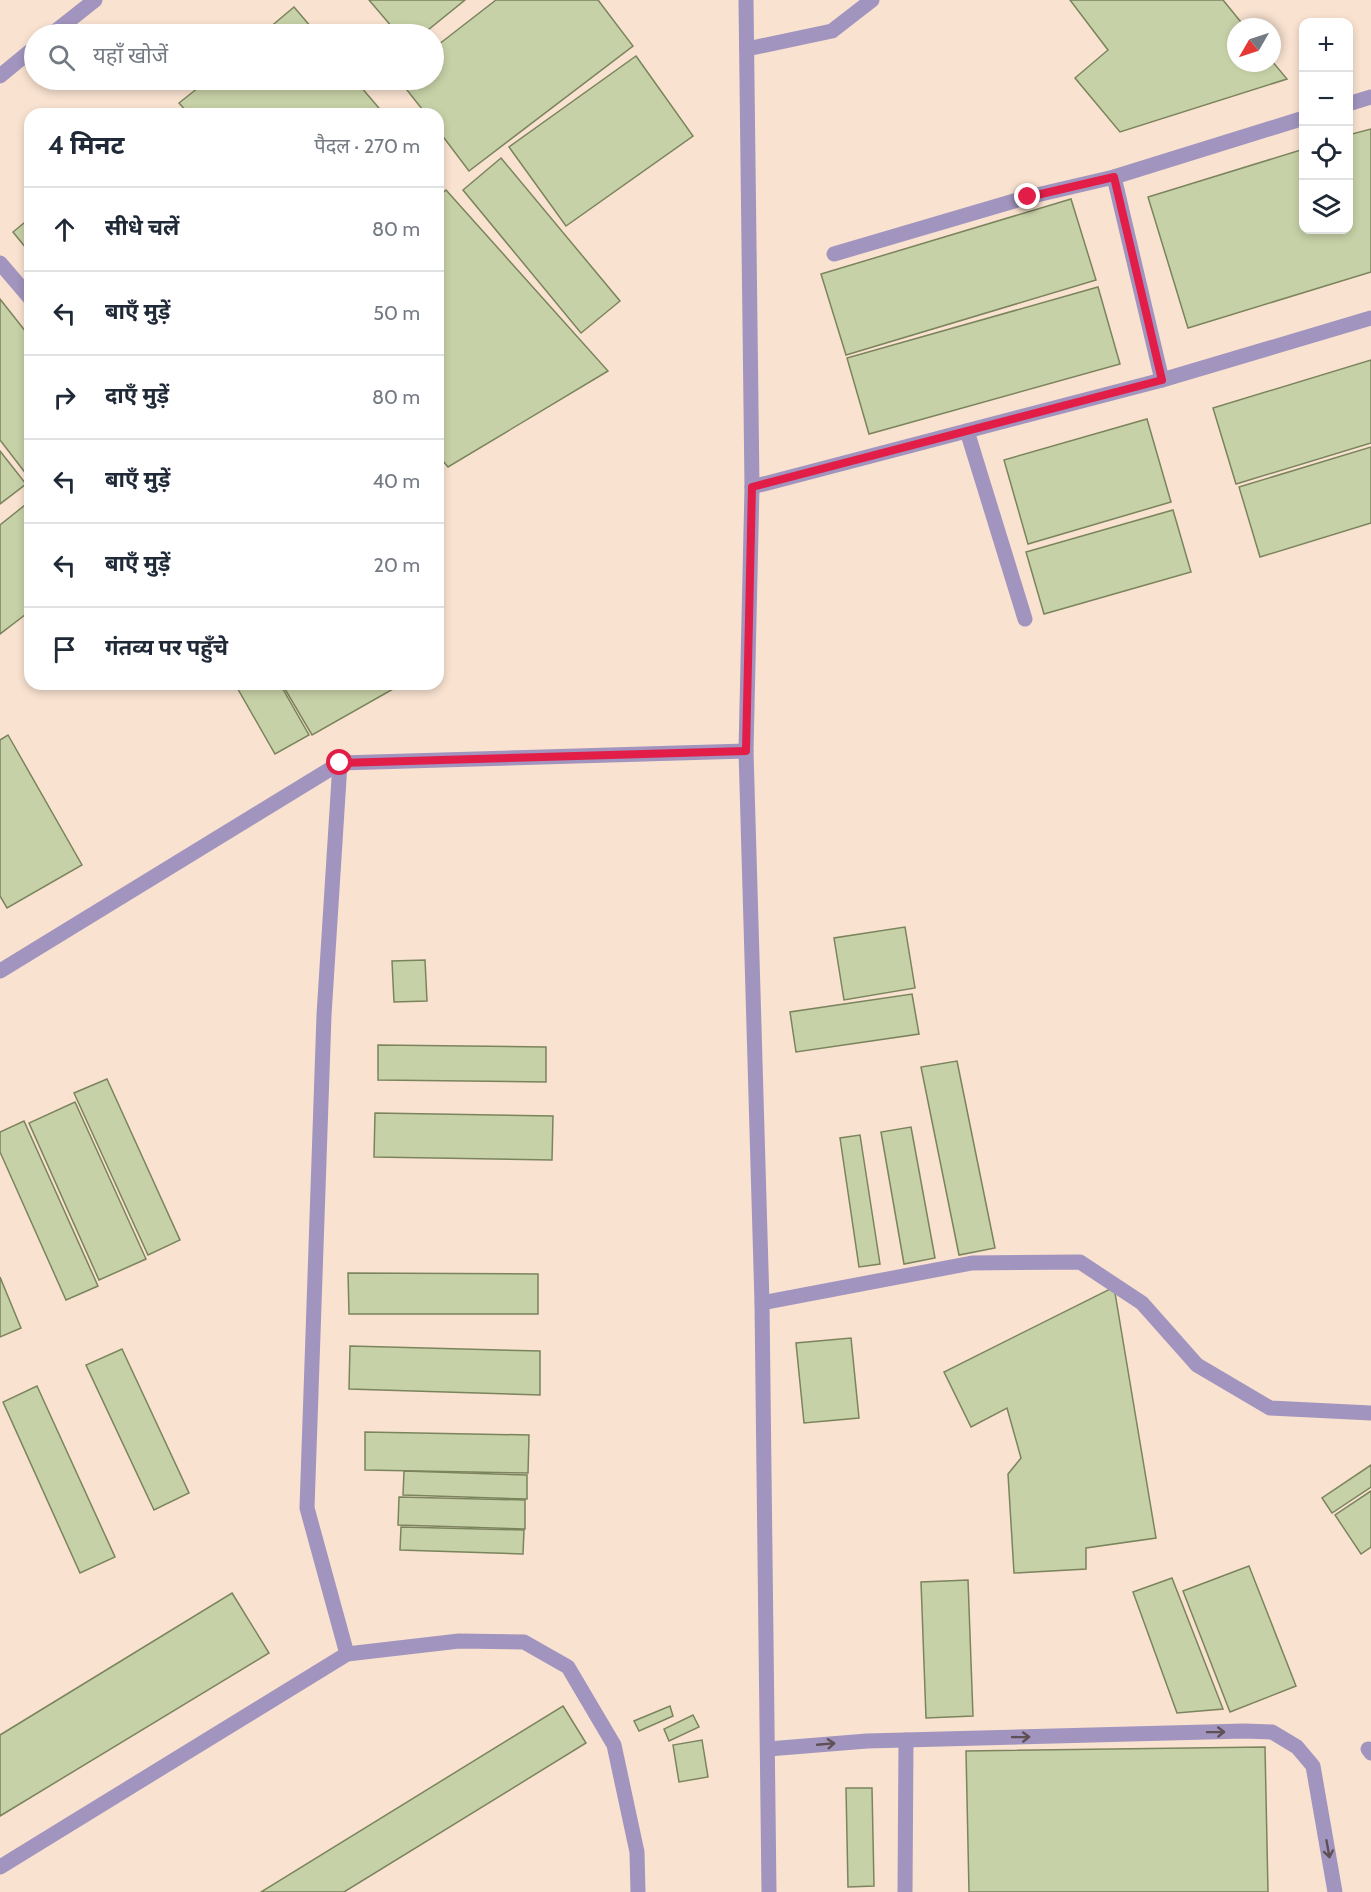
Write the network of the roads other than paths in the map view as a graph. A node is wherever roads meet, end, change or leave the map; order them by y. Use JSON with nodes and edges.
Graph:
{"nodes":[{"id":1,"x":95,"y":0,"type":"edge"},
{"id":2,"x":746,"y":0,"type":"edge"},
{"id":3,"x":872,"y":0,"type":"edge"},
{"id":4,"x":65,"y":24,"type":"edge"},
{"id":5,"x":747,"y":49,"type":"junction"},
{"id":6,"x":24,"y":56,"type":"edge"},
{"id":7,"x":0,"y":75,"type":"edge"},
{"id":8,"x":1371,"y":97,"type":"edge"},
{"id":9,"x":1353,"y":102,"type":"edge"},
{"id":10,"x":1299,"y":120,"type":"edge"},
{"id":11,"x":1114,"y":177,"type":"junction"},
{"id":12,"x":834,"y":254,"type":"dead end"},
{"id":13,"x":0,"y":263,"type":"edge"},
{"id":14,"x":24,"y":291,"type":"edge"},
{"id":15,"x":1371,"y":318,"type":"edge"},
{"id":16,"x":1162,"y":380,"type":"junction"},
{"id":17,"x":967,"y":431,"type":"junction"},
{"id":18,"x":752,"y":487,"type":"junction"},
{"id":19,"x":1025,"y":619,"type":"dead end"},
{"id":20,"x":746,"y":751,"type":"junction"},
{"id":21,"x":340,"y":763,"type":"junction"},
{"id":22,"x":0,"y":971,"type":"edge"},
{"id":23,"x":762,"y":1303,"type":"junction"},
{"id":24,"x":1371,"y":1413,"type":"edge"},
{"id":25,"x":347,"y":1654,"type":"junction"},
{"id":26,"x":906,"y":1740,"type":"junction"},
{"id":27,"x":768,"y":1749,"type":"junction"},
{"id":28,"x":0,"y":1867,"type":"edge"},
{"id":29,"x":638,"y":1892,"type":"edge"},
{"id":30,"x":769,"y":1892,"type":"edge"},
{"id":31,"x":905,"y":1892,"type":"edge"},
{"id":32,"x":1335,"y":1892,"type":"edge"}],
"edges":[{"from":1,"to":4,"type":"street"},
{"from":2,"to":5,"type":"street"},
{"from":3,"to":5,"type":"street"},
{"from":5,"to":18,"type":"street"},
{"from":6,"to":7,"type":"street"},
{"from":8,"to":9,"type":"street"},
{"from":10,"to":11,"type":"street"},
{"from":11,"to":12,"type":"street"},
{"from":11,"to":16,"type":"street"},
{"from":13,"to":14,"type":"street"},
{"from":15,"to":16,"type":"street"},
{"from":16,"to":17,"type":"street"},
{"from":17,"to":18,"type":"street"},
{"from":17,"to":19,"type":"street"},
{"from":18,"to":20,"type":"street"},
{"from":20,"to":21,"type":"street"},
{"from":20,"to":23,"type":"street"},
{"from":21,"to":22,"type":"street"},
{"from":21,"to":25,"type":"street"},
{"from":23,"to":24,"type":"street"},
{"from":23,"to":27,"type":"street"},
{"from":25,"to":28,"type":"street"},
{"from":25,"to":29,"type":"street"},
{"from":27,"to":26,"type":"street","one_way":true},
{"from":26,"to":31,"type":"street"},
{"from":26,"to":32,"type":"street","one_way":true},
{"from":27,"to":30,"type":"street"}]}
